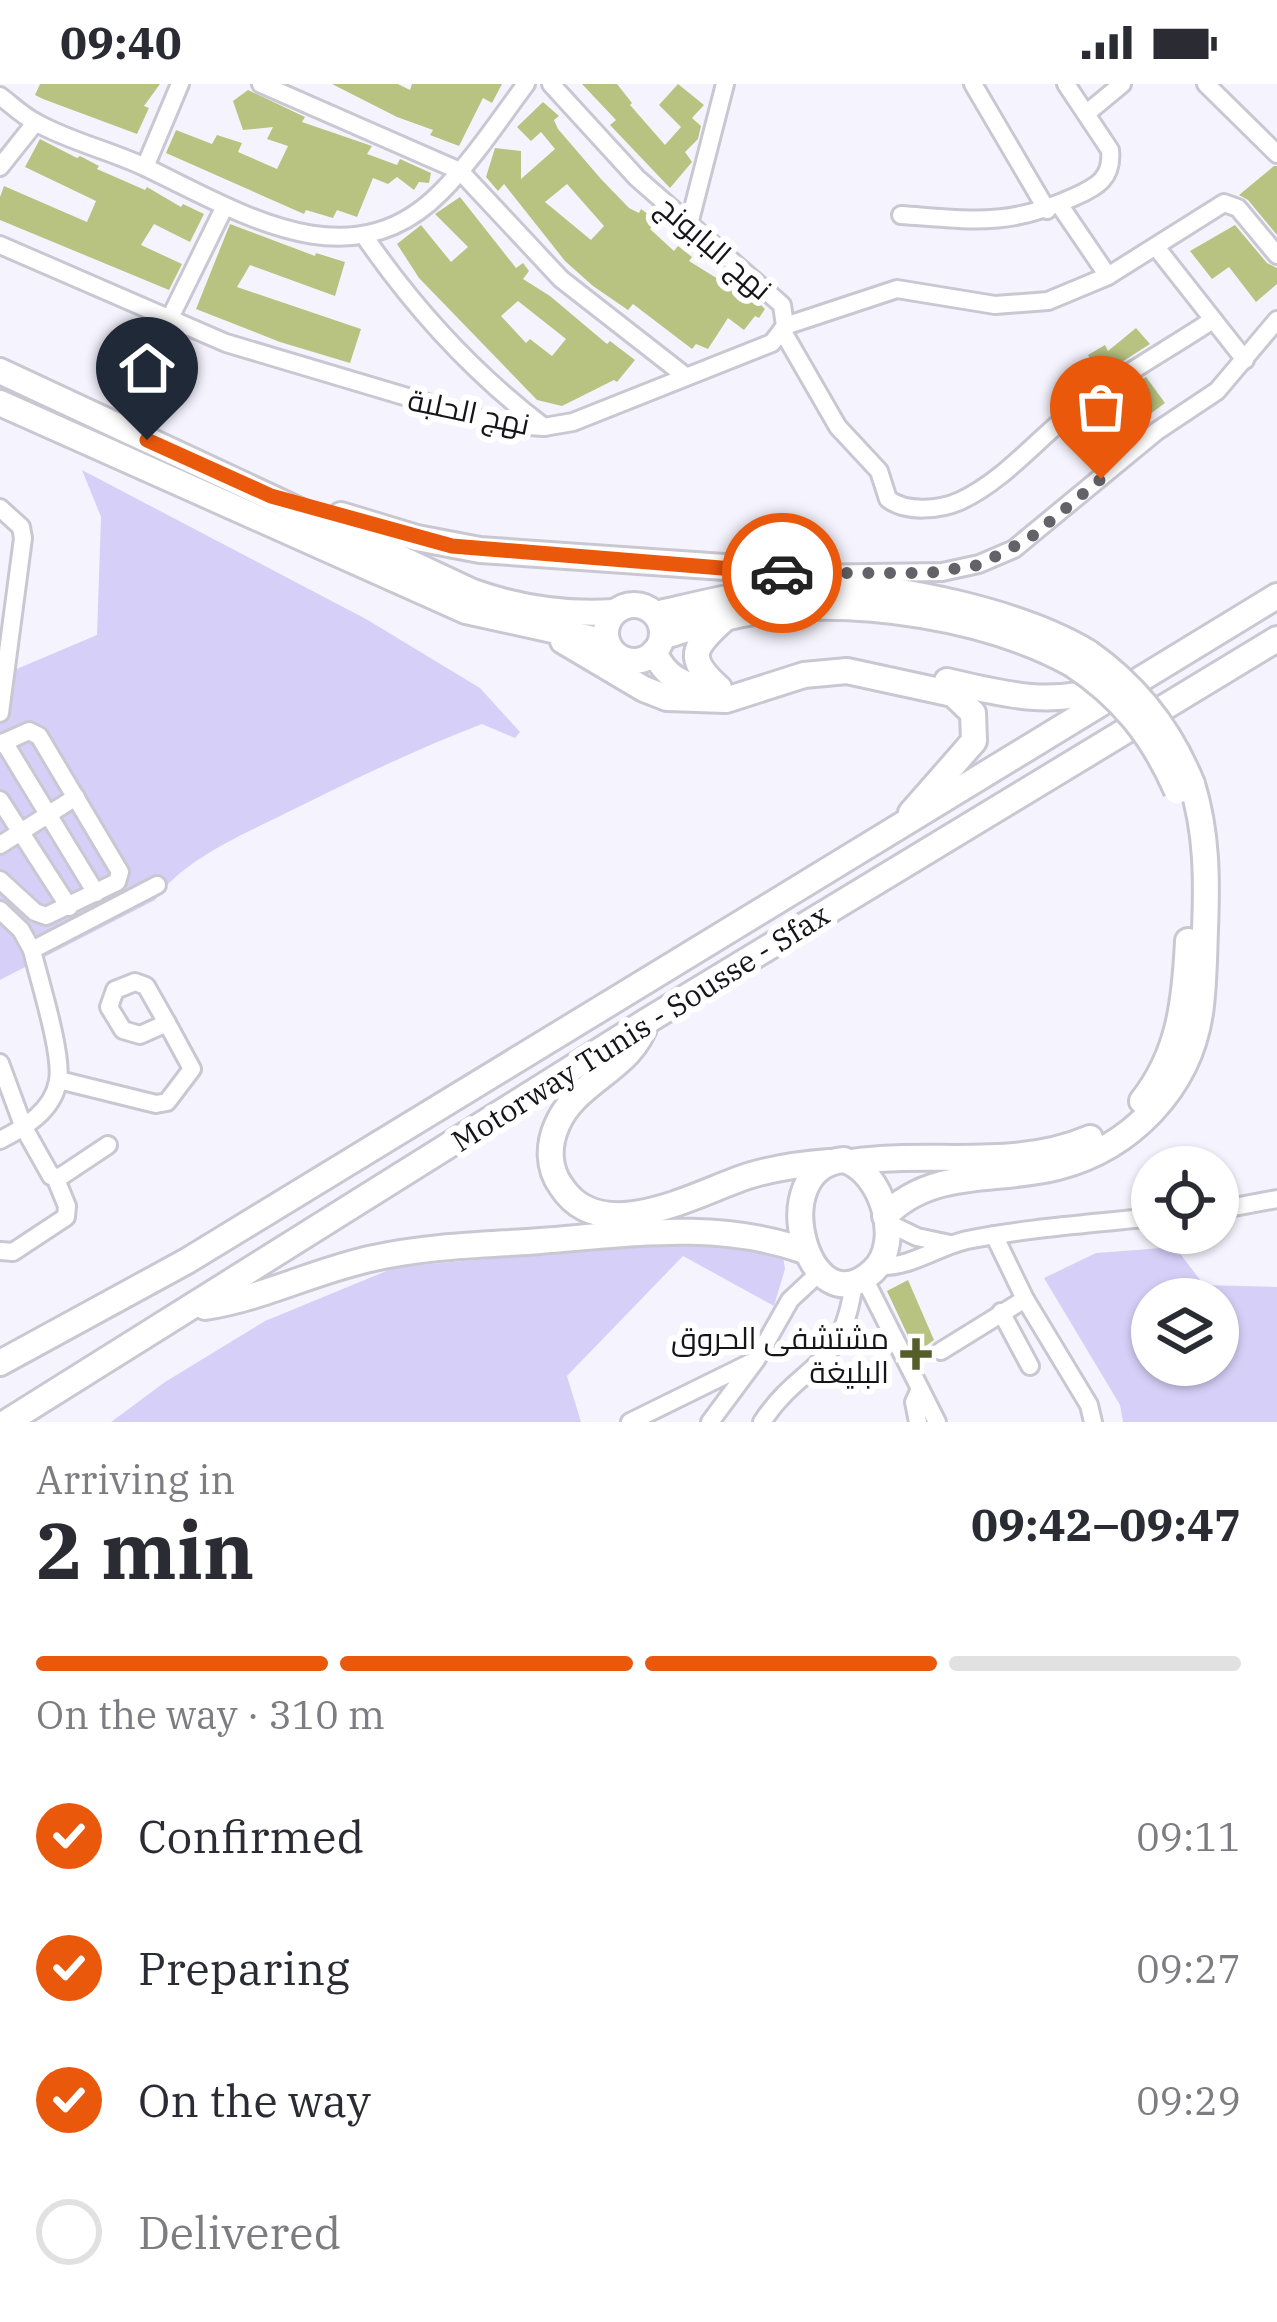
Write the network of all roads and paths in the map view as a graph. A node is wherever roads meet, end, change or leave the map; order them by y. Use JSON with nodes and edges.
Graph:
{"nodes":[{"id":1,"x":180,"y":84,"type":"edge"},
{"id":2,"x":261,"y":84,"type":"edge"},
{"id":3,"x":526,"y":84,"type":"edge"},
{"id":4,"x":551,"y":84,"type":"edge"},
{"id":5,"x":973,"y":84,"type":"edge"},
{"id":6,"x":1066,"y":84,"type":"edge"},
{"id":7,"x":1122,"y":84,"type":"edge"},
{"id":8,"x":1206,"y":84,"type":"edge"},
{"id":9,"x":721,"y":88,"type":"edge"},
{"id":10,"x":0,"y":96,"type":"edge"},
{"id":11,"x":1088,"y":113,"type":"junction"},
{"id":12,"x":35,"y":123,"type":"junction"},
{"id":13,"x":1277,"y":154,"type":"edge"},
{"id":14,"x":0,"y":167,"type":"edge"},
{"id":15,"x":145,"y":167,"type":"junction"},
{"id":16,"x":460,"y":171,"type":"junction"},
{"id":17,"x":1053,"y":207,"type":"junction"},
{"id":18,"x":224,"y":208,"type":"junction"},
{"id":19,"x":901,"y":215,"type":"dead end"},
{"id":20,"x":689,"y":224,"type":"junction"},
{"id":21,"x":365,"y":237,"type":"junction"},
{"id":22,"x":0,"y":245,"type":"edge"},
{"id":23,"x":1156,"y":248,"type":"junction"},
{"id":24,"x":1277,"y":255,"type":"edge"},
{"id":25,"x":1108,"y":276,"type":"junction"},
{"id":26,"x":170,"y":318,"type":"junction"},
{"id":27,"x":1277,"y":320,"type":"edge"},
{"id":28,"x":1211,"y":321,"type":"junction"},
{"id":29,"x":783,"y":328,"type":"junction"},
{"id":30,"x":1245,"y":360,"type":"junction"},
{"id":31,"x":0,"y":371,"type":"edge"},
{"id":32,"x":684,"y":375,"type":"junction"},
{"id":33,"x":508,"y":400,"type":"junction"},
{"id":34,"x":0,"y":403,"type":"edge"},
{"id":35,"x":499,"y":424,"type":"junction"},
{"id":36,"x":544,"y":428,"type":"junction"},
{"id":37,"x":271,"y":496,"type":"junction"},
{"id":38,"x":0,"y":508,"type":"edge"},
{"id":39,"x":790,"y":574,"type":"junction"},
{"id":40,"x":817,"y":586,"type":"junction"},
{"id":41,"x":1277,"y":596,"type":"edge"},
{"id":42,"x":614,"y":612,"type":"junction"},
{"id":43,"x":726,"y":617,"type":"junction"},
{"id":44,"x":533,"y":628,"type":"junction"},
{"id":45,"x":657,"y":634,"type":"junction"},
{"id":46,"x":1277,"y":639,"type":"edge"},
{"id":47,"x":607,"y":642,"type":"junction"},
{"id":48,"x":1080,"y":658,"type":"junction"},
{"id":49,"x":1143,"y":676,"type":"junction"},
{"id":50,"x":719,"y":688,"type":"junction"},
{"id":51,"x":0,"y":713,"type":"edge"},
{"id":52,"x":2,"y":743,"type":"edge"},
{"id":53,"x":1184,"y":787,"type":"junction"},
{"id":54,"x":76,"y":797,"type":"junction"},
{"id":55,"x":0,"y":800,"type":"edge"},
{"id":56,"x":48,"y":814,"type":"junction"},
{"id":57,"x":904,"y":825,"type":"junction"},
{"id":58,"x":20,"y":832,"type":"junction"},
{"id":59,"x":0,"y":844,"type":"edge"},
{"id":60,"x":0,"y":880,"type":"edge"},
{"id":61,"x":157,"y":885,"type":"dead end"},
{"id":62,"x":96,"y":893,"type":"junction"},
{"id":63,"x":69,"y":907,"type":"junction"},
{"id":64,"x":0,"y":910,"type":"edge"},
{"id":65,"x":32,"y":950,"type":"junction"},
{"id":66,"x":646,"y":1021,"type":"junction"},
{"id":67,"x":167,"y":1023,"type":"dead end"},
{"id":68,"x":0,"y":1063,"type":"edge"},
{"id":69,"x":59,"y":1080,"type":"junction"},
{"id":70,"x":24,"y":1128,"type":"junction"},
{"id":71,"x":0,"y":1140,"type":"edge"},
{"id":72,"x":108,"y":1144,"type":"dead end"},
{"id":73,"x":840,"y":1162,"type":"junction"},
{"id":74,"x":55,"y":1177,"type":"junction"},
{"id":75,"x":1277,"y":1199,"type":"edge"},
{"id":76,"x":1252,"y":1206,"type":"junction"},
{"id":77,"x":1239,"y":1208,"type":"edge"},
{"id":78,"x":1277,"y":1209,"type":"edge"},
{"id":79,"x":885,"y":1219,"type":"junction"},
{"id":80,"x":1131,"y":1219,"type":"edge"},
{"id":81,"x":994,"y":1235,"type":"junction"},
{"id":82,"x":950,"y":1244,"type":"junction"},
{"id":83,"x":0,"y":1251,"type":"edge"},
{"id":84,"x":810,"y":1260,"type":"junction"},
{"id":85,"x":859,"y":1278,"type":"junction"},
{"id":86,"x":1024,"y":1299,"type":"junction"},
{"id":87,"x":191,"y":1309,"type":"junction"},
{"id":88,"x":1001,"y":1312,"type":"junction"},
{"id":89,"x":941,"y":1351,"type":"dead end"},
{"id":90,"x":756,"y":1360,"type":"junction"},
{"id":91,"x":0,"y":1363,"type":"edge"},
{"id":92,"x":1030,"y":1366,"type":"dead end"},
{"id":93,"x":920,"y":1389,"type":"junction"},
{"id":94,"x":7,"y":1422,"type":"edge"},
{"id":95,"x":630,"y":1422,"type":"edge"},
{"id":96,"x":710,"y":1422,"type":"edge"},
{"id":97,"x":762,"y":1422,"type":"edge"},
{"id":98,"x":918,"y":1422,"type":"edge"},
{"id":99,"x":937,"y":1422,"type":"edge"},
{"id":100,"x":1093,"y":1422,"type":"edge"}],
"edges":[{"from":1,"to":15,"type":"street"},
{"from":2,"to":16,"type":"street"},
{"from":3,"to":16,"type":"street"},
{"from":4,"to":20,"type":"street","name":"نهج البابونج"},
{"from":5,"to":17,"type":"street"},
{"from":6,"to":11,"type":"street"},
{"from":7,"to":11,"type":"street"},
{"from":8,"to":13,"type":"street"},
{"from":9,"to":20,"type":"street"},
{"from":10,"to":12,"type":"street"},
{"from":11,"to":17,"type":"street"},
{"from":12,"to":14,"type":"street"},
{"from":12,"to":15,"type":"street"},
{"from":15,"to":18,"type":"street"},
{"from":16,"to":21,"type":"street"},
{"from":16,"to":32,"type":"street"},
{"from":17,"to":19,"type":"street"},
{"from":17,"to":25,"type":"street"},
{"from":18,"to":21,"type":"street"},
{"from":18,"to":26,"type":"street"},
{"from":20,"to":29,"type":"street","name":"نهج البابونج"},
{"from":21,"to":33,"type":"street","name":"نهج الحلبة"},
{"from":22,"to":26,"type":"street","name":"نهج الحلبة"},
{"from":23,"to":24,"type":"street"},
{"from":23,"to":25,"type":"street"},
{"from":23,"to":28,"type":"street"},
{"from":25,"to":29,"type":"street"},
{"from":26,"to":35,"type":"street","name":"نهج الحلبة"},
{"from":27,"to":30,"type":"street"},
{"from":28,"to":29,"type":"street"},
{"from":28,"to":30,"type":"street"},
{"from":29,"to":32,"type":"street","name":"نهج البابونج"},
{"from":30,"to":39,"type":"street"},
{"from":31,"to":37,"type":"highway"},
{"from":32,"to":36,"type":"street","name":"نهج البابونج"},
{"from":33,"to":35,"type":"street"},
{"from":33,"to":36,"type":"street","name":"نهج الحلبة"},
{"from":34,"to":44,"type":"highway"},
{"from":35,"to":36,"type":"street","name":"نهج الحلبة"},
{"from":37,"to":39,"type":"highway"},
{"from":37,"to":42,"type":"highway"},
{"from":38,"to":51,"type":"street"},
{"from":39,"to":40,"type":"highway"},
{"from":40,"to":45,"type":"highway"},
{"from":40,"to":48,"type":"highway"},
{"from":41,"to":49,"type":"highway","name":"Motorway Tunis - Sousse - Sfax"},
{"from":42,"to":45,"type":"highway"},
{"from":42,"to":47,"type":"highway"},
{"from":43,"to":45,"type":"highway"},
{"from":43,"to":48,"type":"highway"},
{"from":43,"to":50,"type":"highway"},
{"from":44,"to":47,"type":"highway"},
{"from":44,"to":57,"type":"highway"},
{"from":45,"to":47,"type":"highway"},
{"from":45,"to":50,"type":"highway"},
{"from":46,"to":66,"type":"highway","name":"Motorway Tunis - Sousse - Sfax"},
{"from":48,"to":53,"type":"highway","bridge":true},
{"from":49,"to":50,"type":"highway"},
{"from":49,"to":57,"type":"highway","name":"Motorway Tunis - Sousse - Sfax"},
{"from":52,"to":54,"type":"street"},
{"from":52,"to":56,"type":"street"},
{"from":53,"to":73,"type":"highway"},
{"from":53,"to":79,"type":"highway"},
{"from":54,"to":56,"type":"street"},
{"from":54,"to":62,"type":"street"},
{"from":55,"to":58,"type":"street"},
{"from":56,"to":58,"type":"street"},
{"from":56,"to":62,"type":"street"},
{"from":57,"to":91,"type":"highway","name":"Motorway Tunis - Sousse - Sfax"},
{"from":58,"to":59,"type":"street"},
{"from":58,"to":63,"type":"street"},
{"from":60,"to":63,"type":"street"},
{"from":61,"to":65,"type":"street"},
{"from":62,"to":63,"type":"street"},
{"from":64,"to":65,"type":"street"},
{"from":65,"to":69,"type":"street"},
{"from":66,"to":73,"type":"highway"},
{"from":66,"to":87,"type":"highway","name":"Motorway Tunis - Sousse - Sfax"},
{"from":67,"to":69,"type":"street"},
{"from":68,"to":70,"type":"street"},
{"from":69,"to":70,"type":"street"},
{"from":70,"to":71,"type":"street"},
{"from":70,"to":74,"type":"street"},
{"from":72,"to":74,"type":"street"},
{"from":73,"to":79,"type":"highway"},
{"from":73,"to":84,"type":"highway"},
{"from":74,"to":83,"type":"street"},
{"from":75,"to":76,"type":"street"},
{"from":76,"to":77,"type":"street"},
{"from":76,"to":78,"type":"street"},
{"from":79,"to":82,"type":"street"},
{"from":79,"to":85,"type":"highway"},
{"from":80,"to":81,"type":"street"},
{"from":81,"to":82,"type":"street"},
{"from":81,"to":86,"type":"street"},
{"from":82,"to":85,"type":"street"},
{"from":84,"to":85,"type":"highway"},
{"from":84,"to":87,"type":"highway"},
{"from":84,"to":90,"type":"street"},
{"from":85,"to":93,"type":"street"},
{"from":85,"to":97,"type":"street"},
{"from":86,"to":88,"type":"street"},
{"from":86,"to":100,"type":"street"},
{"from":87,"to":94,"type":"highway","name":"Motorway Tunis - Sousse - Sfax"},
{"from":88,"to":89,"type":"street"},
{"from":88,"to":92,"type":"street"},
{"from":90,"to":95,"type":"street"},
{"from":90,"to":96,"type":"street"},
{"from":93,"to":98,"type":"street"},
{"from":93,"to":99,"type":"street"}]}
